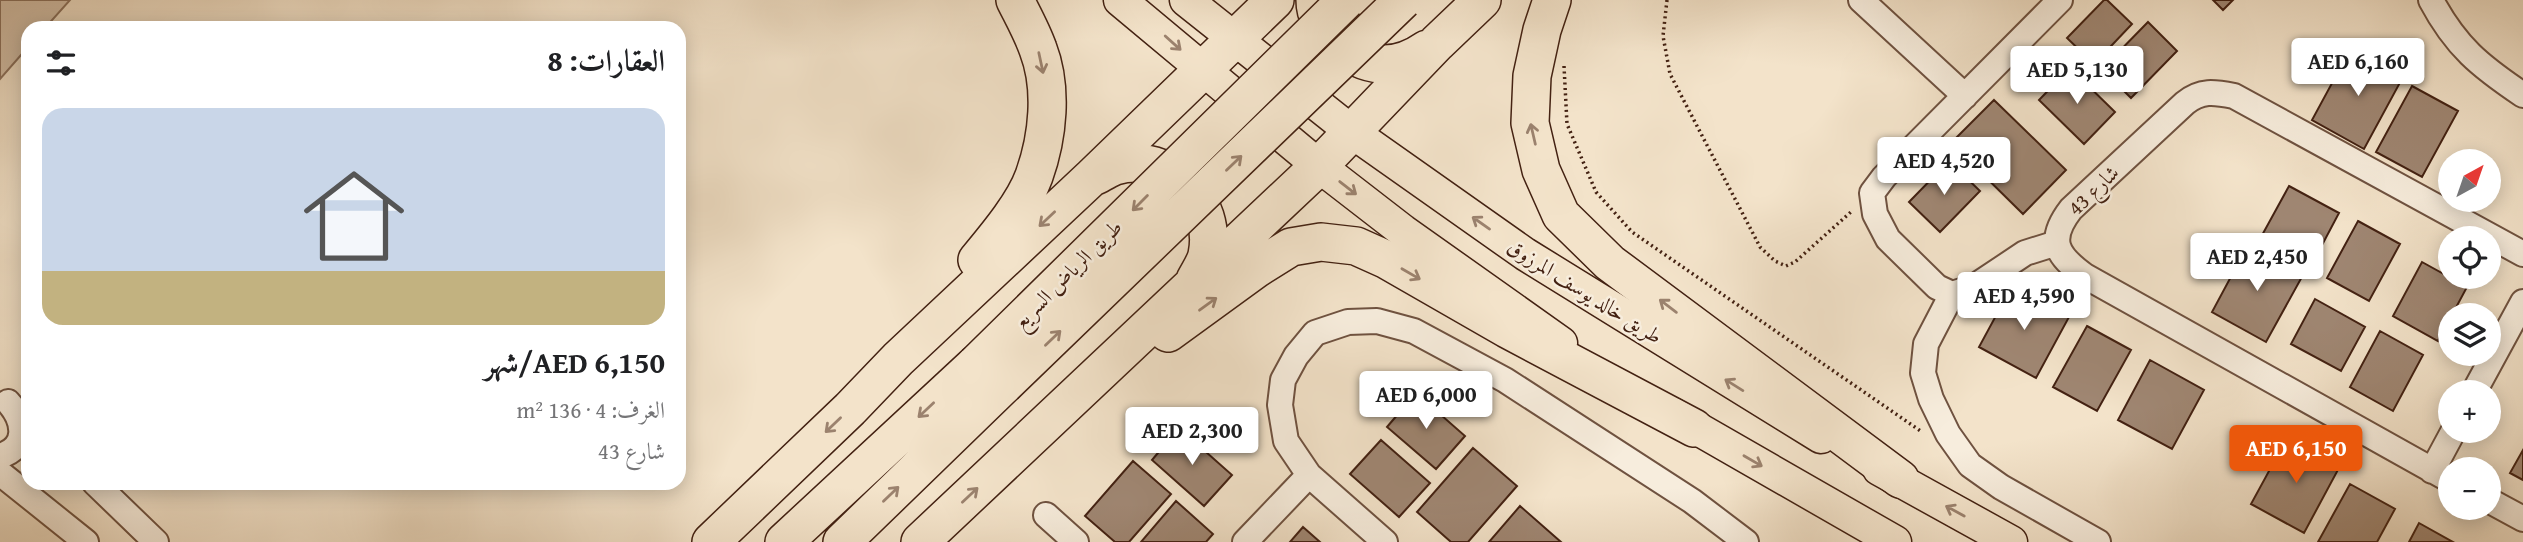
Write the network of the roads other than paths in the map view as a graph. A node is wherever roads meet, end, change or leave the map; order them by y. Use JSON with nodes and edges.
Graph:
{"nodes":[{"id":1,"x":1015,"y":0,"type":"edge"},
{"id":2,"x":1120,"y":0,"type":"edge"},
{"id":3,"x":1186,"y":0,"type":"edge"},
{"id":4,"x":1275,"y":0,"type":"edge"},
{"id":5,"x":1315,"y":0,"type":"edge"},
{"id":6,"x":1346,"y":0,"type":"edge"},
{"id":7,"x":1403,"y":0,"type":"edge"},
{"id":8,"x":1482,"y":0,"type":"edge"},
{"id":9,"x":1552,"y":0,"type":"edge"},
{"id":10,"x":1861,"y":0,"type":"edge"},
{"id":11,"x":2060,"y":0,"type":"edge"},
{"id":12,"x":2431,"y":0,"type":"edge"},
{"id":13,"x":1234,"y":38,"type":"junction"},
{"id":14,"x":1437,"y":43,"type":"junction"},
{"id":15,"x":1202,"y":69,"type":"junction"},
{"id":16,"x":2523,"y":95,"type":"edge"},
{"id":17,"x":1965,"y":96,"type":"junction"},
{"id":18,"x":1352,"y":132,"type":"junction"},
{"id":19,"x":1319,"y":166,"type":"junction"},
{"id":20,"x":1092,"y":177,"type":"junction"},
{"id":21,"x":2057,"y":243,"type":"junction"},
{"id":22,"x":2523,"y":254,"type":"edge"},
{"id":23,"x":1195,"y":281,"type":"junction"},
{"id":24,"x":1952,"y":293,"type":"junction"},
{"id":25,"x":2523,"y":302,"type":"edge"},
{"id":26,"x":898,"y":359,"type":"junction"},
{"id":27,"x":990,"y":374,"type":"junction"},
{"id":28,"x":2481,"y":380,"type":"edge"},
{"id":29,"x":4,"y":398,"type":"edge"},
{"id":30,"x":21,"y":413,"type":"edge"},
{"id":31,"x":1055,"y":417,"type":"junction"},
{"id":32,"x":21,"y":421,"type":"edge"},
{"id":33,"x":1694,"y":428,"type":"junction"},
{"id":34,"x":21,"y":434,"type":"edge"},
{"id":35,"x":0,"y":456,"type":"edge"},
{"id":36,"x":0,"y":473,"type":"edge"},
{"id":37,"x":2438,"y":473,"type":"edge"},
{"id":38,"x":1309,"y":475,"type":"junction"},
{"id":39,"x":1900,"y":479,"type":"junction"},
{"id":40,"x":21,"y":490,"type":"edge"},
{"id":41,"x":21,"y":490,"type":"edge"},
{"id":42,"x":102,"y":490,"type":"edge"},
{"id":43,"x":2501,"y":507,"type":"edge"},
{"id":44,"x":1046,"y":515,"type":"dead end"},
{"id":45,"x":1853,"y":519,"type":"junction"},
{"id":46,"x":2523,"y":519,"type":"edge"},
{"id":47,"x":86,"y":542,"type":"edge"},
{"id":48,"x":156,"y":542,"type":"edge"},
{"id":49,"x":711,"y":542,"type":"edge"},
{"id":50,"x":784,"y":542,"type":"edge"},
{"id":51,"x":842,"y":542,"type":"edge"},
{"id":52,"x":920,"y":542,"type":"edge"},
{"id":53,"x":1076,"y":542,"type":"edge"},
{"id":54,"x":1245,"y":542,"type":"edge"},
{"id":55,"x":1385,"y":542,"type":"edge"},
{"id":56,"x":1746,"y":542,"type":"edge"},
{"id":57,"x":1877,"y":542,"type":"edge"},
{"id":58,"x":1895,"y":542,"type":"edge"},
{"id":59,"x":2011,"y":542,"type":"edge"},
{"id":60,"x":2098,"y":542,"type":"edge"}],
"edges":[{"from":1,"to":26,"type":"highway","one_way":true},
{"from":2,"to":15,"type":"main road","one_way":true},
{"from":3,"to":13,"type":"main road","name":"طريق خالد يوسف المرزوق"},
{"from":4,"to":13,"type":"highway"},
{"from":5,"to":14,"type":"highway"},
{"from":6,"to":27,"type":"highway","name":"طريق الرياض السريع","one_way":true,"bridge":true},
{"from":27,"to":7,"type":"highway","name":"طريق الرياض السريع","one_way":true,"bridge":true},
{"from":8,"to":14,"type":"highway"},
{"from":39,"to":9,"type":"highway","one_way":true},
{"from":10,"to":17,"type":"street"},
{"from":11,"to":17,"type":"street"},
{"from":12,"to":16,"type":"street"},
{"from":13,"to":15,"type":"highway"},
{"from":13,"to":18,"type":"main road","name":"طريق خالد يوسف المرزوق"},
{"from":14,"to":18,"type":"highway"},
{"from":15,"to":19,"type":"main road"},
{"from":15,"to":20,"type":"highway"},
{"from":17,"to":24,"type":"street"},
{"from":18,"to":19,"type":"highway"},
{"from":39,"to":18,"type":"main road","name":"طريق خالد يوسف المرزوق","one_way":true},
{"from":19,"to":23,"type":"highway"},
{"from":19,"to":33,"type":"main road","one_way":true},
{"from":20,"to":23,"type":"highway"},
{"from":20,"to":26,"type":"highway","one_way":true},
{"from":21,"to":22,"type":"street","name":"شارع 43"},
{"from":21,"to":24,"type":"street"},
{"from":21,"to":37,"type":"street"},
{"from":23,"to":31,"type":"highway"},
{"from":24,"to":60,"type":"street"},
{"from":25,"to":28,"type":"street"},
{"from":26,"to":49,"type":"highway","one_way":true},
{"from":27,"to":50,"type":"highway","name":"طريق الرياض السريع","one_way":true},
{"from":51,"to":27,"type":"highway","name":"طريق الرياض السريع","one_way":true},
{"from":29,"to":30,"type":"street"},
{"from":29,"to":32,"type":"street"},
{"from":31,"to":33,"type":"highway","one_way":true},
{"from":52,"to":31,"type":"highway","one_way":true},
{"from":33,"to":45,"type":"main road","one_way":true},
{"from":34,"to":35,"type":"street"},
{"from":36,"to":40,"type":"street"},
{"from":38,"to":54,"type":"street"},
{"from":38,"to":55,"type":"street"},
{"from":38,"to":56,"type":"street"},
{"from":59,"to":39,"type":"main road","name":"طريق خالد يوسف المرزوق","one_way":true},
{"from":41,"to":47,"type":"street"},
{"from":42,"to":48,"type":"street"},
{"from":43,"to":46,"type":"street"},
{"from":44,"to":53,"type":"street"},
{"from":45,"to":57,"type":"street"},
{"from":45,"to":58,"type":"main road"}]}
